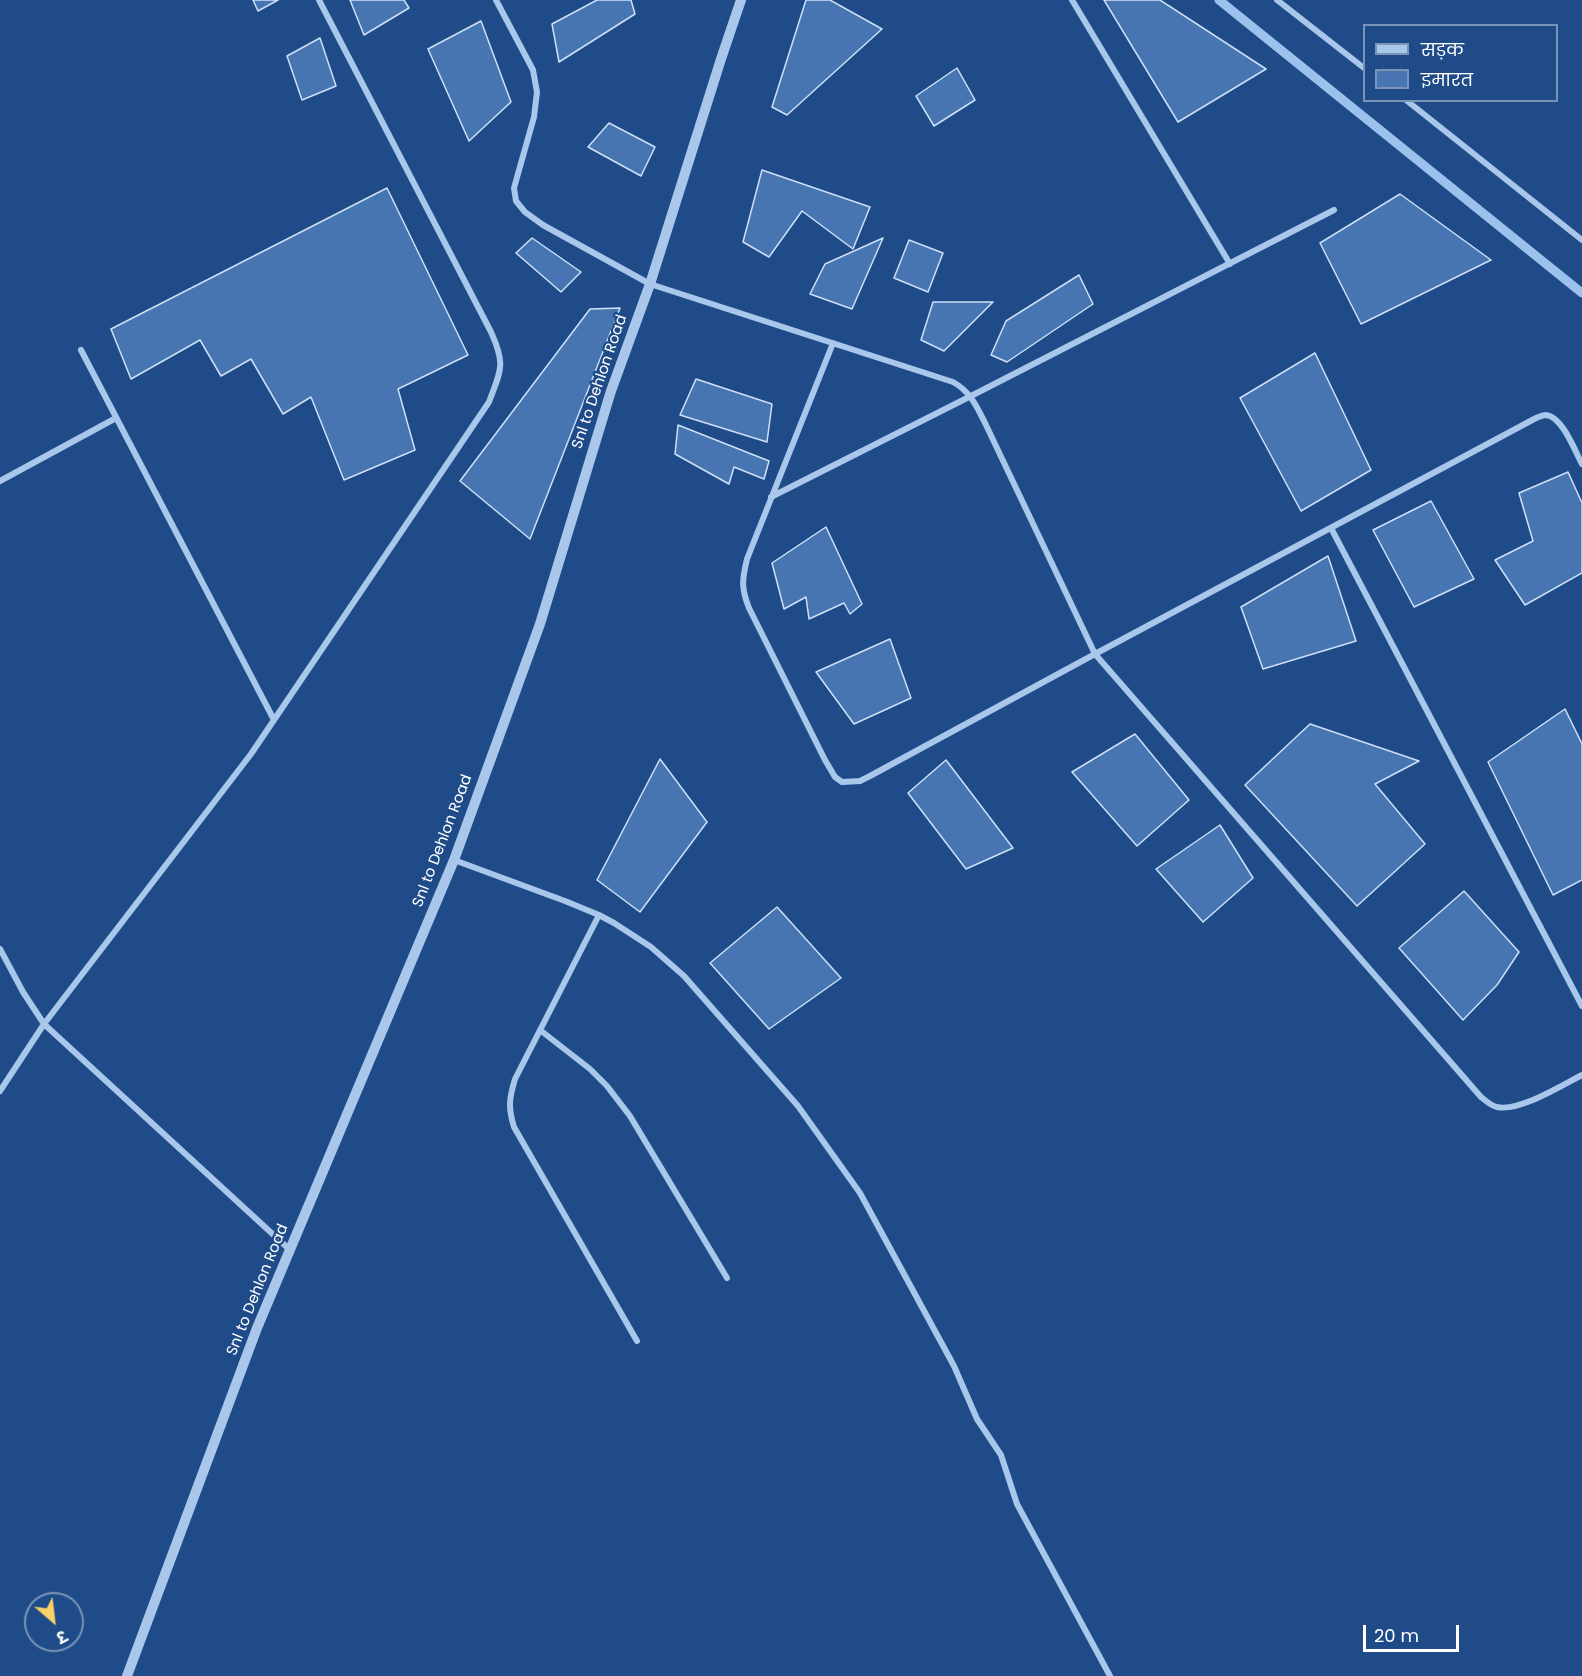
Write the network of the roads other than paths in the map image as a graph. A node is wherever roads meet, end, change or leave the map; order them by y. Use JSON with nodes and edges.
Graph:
{"nodes":[{"id":1,"x":319,"y":0,"type":"edge"},
{"id":2,"x":496,"y":0,"type":"edge"},
{"id":3,"x":741,"y":0,"type":"edge"},
{"id":4,"x":1072,"y":0,"type":"edge"},
{"id":5,"x":1277,"y":0,"type":"edge"},
{"id":6,"x":1363,"y":66,"type":"edge"},
{"id":7,"x":1409,"y":102,"type":"edge"},
{"id":8,"x":1334,"y":210,"type":"dead end"},
{"id":9,"x":1582,"y":240,"type":"edge"},
{"id":10,"x":1230,"y":264,"type":"junction"},
{"id":11,"x":650,"y":284,"type":"junction"},
{"id":12,"x":833,"y":343,"type":"junction"},
{"id":13,"x":81,"y":350,"type":"dead end"},
{"id":14,"x":971,"y":396,"type":"junction"},
{"id":15,"x":116,"y":418,"type":"junction"},
{"id":16,"x":1582,"y":464,"type":"edge"},
{"id":17,"x":0,"y":481,"type":"edge"},
{"id":18,"x":771,"y":497,"type":"junction"},
{"id":19,"x":1331,"y":528,"type":"junction"},
{"id":20,"x":1095,"y":654,"type":"junction"},
{"id":21,"x":274,"y":720,"type":"junction"},
{"id":22,"x":454,"y":860,"type":"junction"},
{"id":23,"x":599,"y":915,"type":"junction"},
{"id":24,"x":0,"y":949,"type":"edge"},
{"id":25,"x":1582,"y":1006,"type":"edge"},
{"id":26,"x":45,"y":1024,"type":"junction"},
{"id":27,"x":540,"y":1030,"type":"junction"},
{"id":28,"x":1582,"y":1076,"type":"edge"},
{"id":29,"x":0,"y":1091,"type":"edge"},
{"id":30,"x":290,"y":1250,"type":"junction"},
{"id":31,"x":727,"y":1278,"type":"dead end"},
{"id":32,"x":637,"y":1341,"type":"dead end"},
{"id":33,"x":127,"y":1676,"type":"edge"},
{"id":34,"x":1110,"y":1676,"type":"edge"}],
"edges":[{"from":1,"to":21,"type":"street"},
{"from":2,"to":11,"type":"street"},
{"from":3,"to":11,"type":"street","name":"Snl to Dehlon Road"},
{"from":4,"to":10,"type":"street"},
{"from":5,"to":6,"type":"street"},
{"from":7,"to":9,"type":"street"},
{"from":8,"to":10,"type":"street"},
{"from":10,"to":14,"type":"street"},
{"from":11,"to":12,"type":"street"},
{"from":11,"to":22,"type":"street","name":"Snl to Dehlon Road"},
{"from":12,"to":14,"type":"street"},
{"from":12,"to":18,"type":"street"},
{"from":13,"to":15,"type":"street"},
{"from":14,"to":18,"type":"street"},
{"from":14,"to":20,"type":"street"},
{"from":15,"to":17,"type":"street"},
{"from":15,"to":21,"type":"street"},
{"from":16,"to":19,"type":"street"},
{"from":18,"to":20,"type":"street"},
{"from":19,"to":20,"type":"street"},
{"from":19,"to":25,"type":"street"},
{"from":20,"to":28,"type":"street"},
{"from":21,"to":26,"type":"street"},
{"from":22,"to":23,"type":"street"},
{"from":22,"to":30,"type":"street","name":"Snl to Dehlon Road"},
{"from":23,"to":27,"type":"street"},
{"from":23,"to":34,"type":"street"},
{"from":24,"to":26,"type":"street"},
{"from":26,"to":29,"type":"street"},
{"from":26,"to":30,"type":"street"},
{"from":27,"to":31,"type":"street"},
{"from":27,"to":32,"type":"street"},
{"from":30,"to":33,"type":"street","name":"Snl to Dehlon Road"}]}
